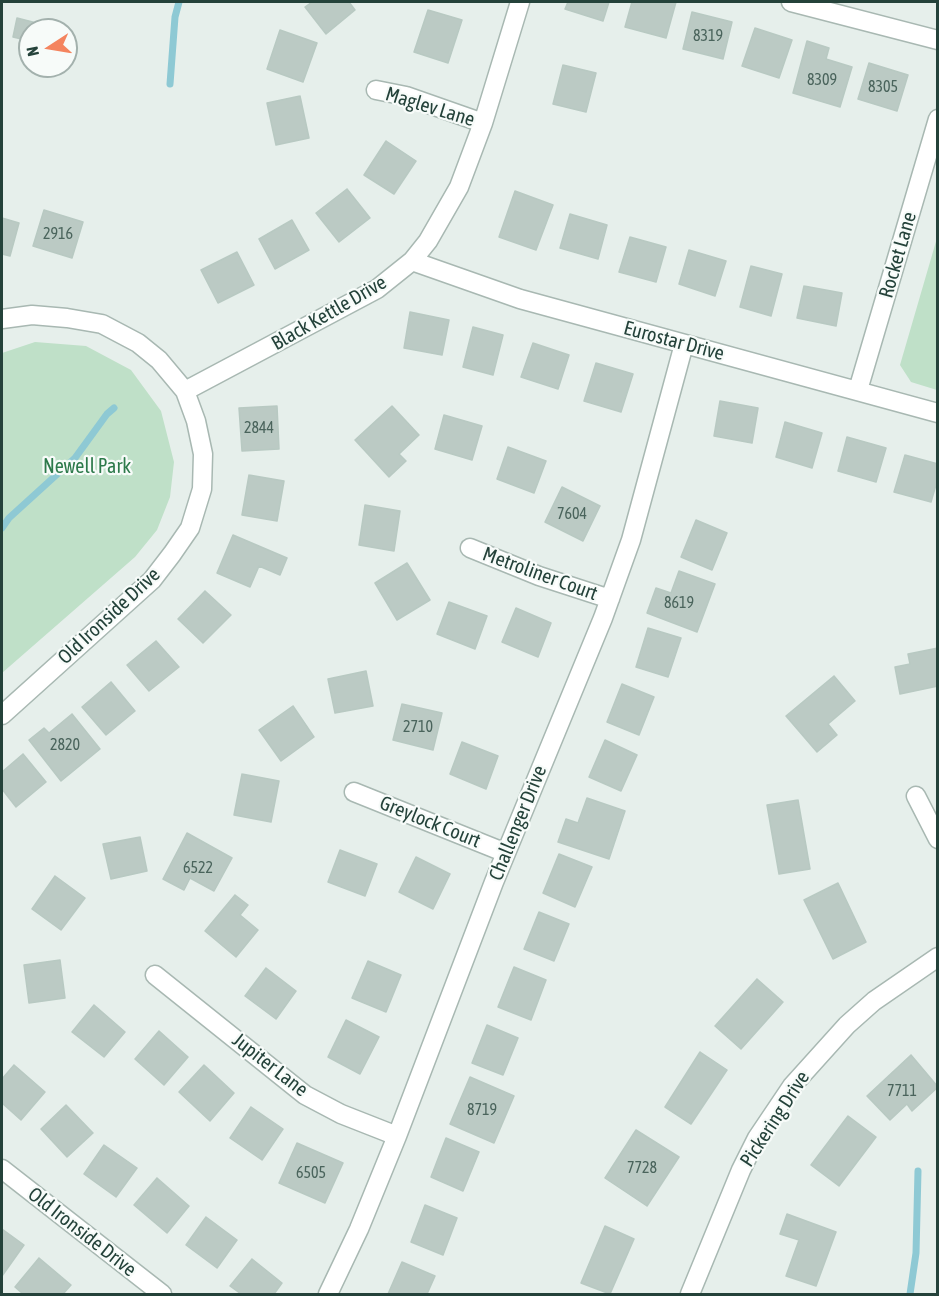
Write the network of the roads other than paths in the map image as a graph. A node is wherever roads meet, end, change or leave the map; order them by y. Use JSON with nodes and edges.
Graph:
{"nodes":[{"id":1,"x":520,"y":2,"type":"edge"},
{"id":2,"x":793,"y":2,"type":"edge"},
{"id":3,"x":938,"y":40,"type":"edge"},
{"id":4,"x":376,"y":90,"type":"dead end"},
{"id":5,"x":938,"y":119,"type":"edge"},
{"id":6,"x":483,"y":123,"type":"junction"},
{"id":7,"x":412,"y":261,"type":"junction"},
{"id":8,"x":2,"y":319,"type":"edge"},
{"id":9,"x":684,"y":344,"type":"junction"},
{"id":10,"x":858,"y":390,"type":"junction"},
{"id":11,"x":184,"y":391,"type":"junction"},
{"id":12,"x":938,"y":413,"type":"edge"},
{"id":13,"x":470,"y":548,"type":"dead end"},
{"id":14,"x":610,"y":599,"type":"junction"},
{"id":15,"x":2,"y":715,"type":"edge"},
{"id":16,"x":354,"y":792,"type":"dead end"},
{"id":17,"x":916,"y":796,"type":"dead end"},
{"id":18,"x":938,"y":839,"type":"edge"},
{"id":19,"x":506,"y":853,"type":"junction"},
{"id":20,"x":938,"y":957,"type":"edge"},
{"id":21,"x":155,"y":975,"type":"dead end"},
{"id":22,"x":397,"y":1136,"type":"junction"},
{"id":23,"x":2,"y":1169,"type":"edge"},
{"id":24,"x":162,"y":1294,"type":"edge"},
{"id":25,"x":328,"y":1294,"type":"edge"},
{"id":26,"x":690,"y":1294,"type":"edge"}],
"edges":[{"from":1,"to":6,"type":"street","name":"Black Kettle Drive"},
{"from":2,"to":3,"type":"street"},
{"from":4,"to":6,"type":"street","name":"Maglev Lane"},
{"from":5,"to":10,"type":"street","name":"Rocket Lane"},
{"from":6,"to":7,"type":"street","name":"Black Kettle Drive"},
{"from":7,"to":9,"type":"street","name":"Eurostar Drive"},
{"from":7,"to":11,"type":"street","name":"Black Kettle Drive"},
{"from":8,"to":11,"type":"street","name":"Old Ironside Drive"},
{"from":9,"to":10,"type":"street","name":"Eurostar Drive"},
{"from":9,"to":14,"type":"street","name":"Challenger Drive"},
{"from":10,"to":12,"type":"street","name":"Eurostar Drive"},
{"from":11,"to":15,"type":"street","name":"Old Ironside Drive"},
{"from":13,"to":14,"type":"street","name":"Metroliner Court"},
{"from":14,"to":19,"type":"street","name":"Challenger Drive"},
{"from":16,"to":19,"type":"street","name":"Greylock Court"},
{"from":17,"to":18,"type":"street"},
{"from":19,"to":22,"type":"street","name":"Challenger Drive"},
{"from":20,"to":26,"type":"street","name":"Pickering Drive"},
{"from":21,"to":22,"type":"street","name":"Jupiter Lane"},
{"from":22,"to":25,"type":"street","name":"Challenger Drive"},
{"from":23,"to":24,"type":"street","name":"Old Ironside Drive"}]}
